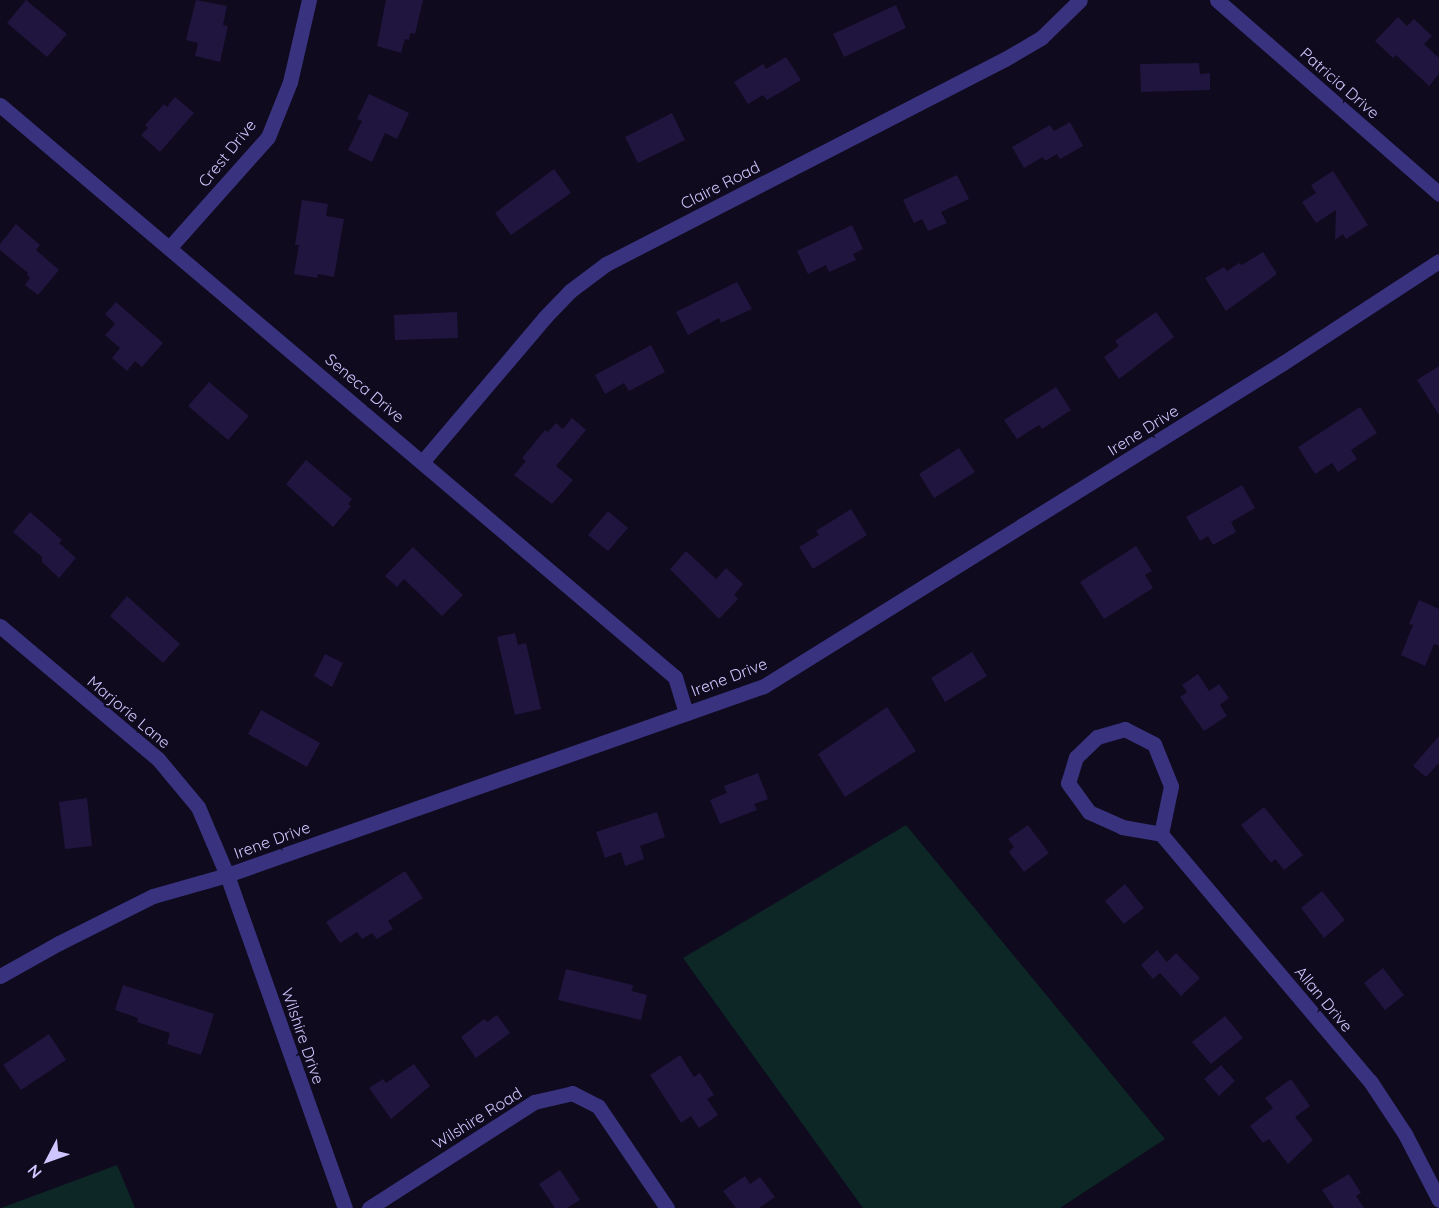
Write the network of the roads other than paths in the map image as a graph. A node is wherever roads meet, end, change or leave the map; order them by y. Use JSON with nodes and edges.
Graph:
{"nodes":[{"id":1,"x":309,"y":0,"type":"edge"},
{"id":2,"x":1080,"y":0,"type":"edge"},
{"id":3,"x":1217,"y":0,"type":"edge"},
{"id":4,"x":0,"y":105,"type":"edge"},
{"id":5,"x":1439,"y":194,"type":"edge"},
{"id":6,"x":170,"y":247,"type":"junction"},
{"id":7,"x":1439,"y":261,"type":"edge"},
{"id":8,"x":423,"y":461,"type":"junction"},
{"id":9,"x":0,"y":626,"type":"edge"},
{"id":10,"x":686,"y":713,"type":"junction"},
{"id":11,"x":1161,"y":834,"type":"junction"},
{"id":12,"x":228,"y":875,"type":"junction"},
{"id":13,"x":0,"y":976,"type":"edge"},
{"id":14,"x":1439,"y":1200,"type":"edge"},
{"id":15,"x":345,"y":1208,"type":"edge"},
{"id":16,"x":369,"y":1208,"type":"edge"},
{"id":17,"x":667,"y":1208,"type":"edge"}],
"edges":[{"from":1,"to":6,"type":"street","name":"Crest Drive"},
{"from":2,"to":8,"type":"street","name":"Claire Road"},
{"from":3,"to":5,"type":"street","name":"Patricia Drive"},
{"from":4,"to":6,"type":"street","name":"Seneca Drive"},
{"from":6,"to":8,"type":"street","name":"Seneca Drive"},
{"from":7,"to":10,"type":"street","name":"Irene Drive"},
{"from":8,"to":10,"type":"street","name":"Seneca Drive"},
{"from":9,"to":12,"type":"street","name":"Marjorie Lane"},
{"from":10,"to":12,"type":"street","name":"Irene Drive"},
{"from":11,"to":11,"type":"street"},
{"from":11,"to":14,"type":"street","name":"Allan Drive"},
{"from":12,"to":13,"type":"street","name":"Irene Drive"},
{"from":12,"to":15,"type":"street","name":"Wilshire Drive"},
{"from":16,"to":17,"type":"street","name":"Wilshire Road"}]}
